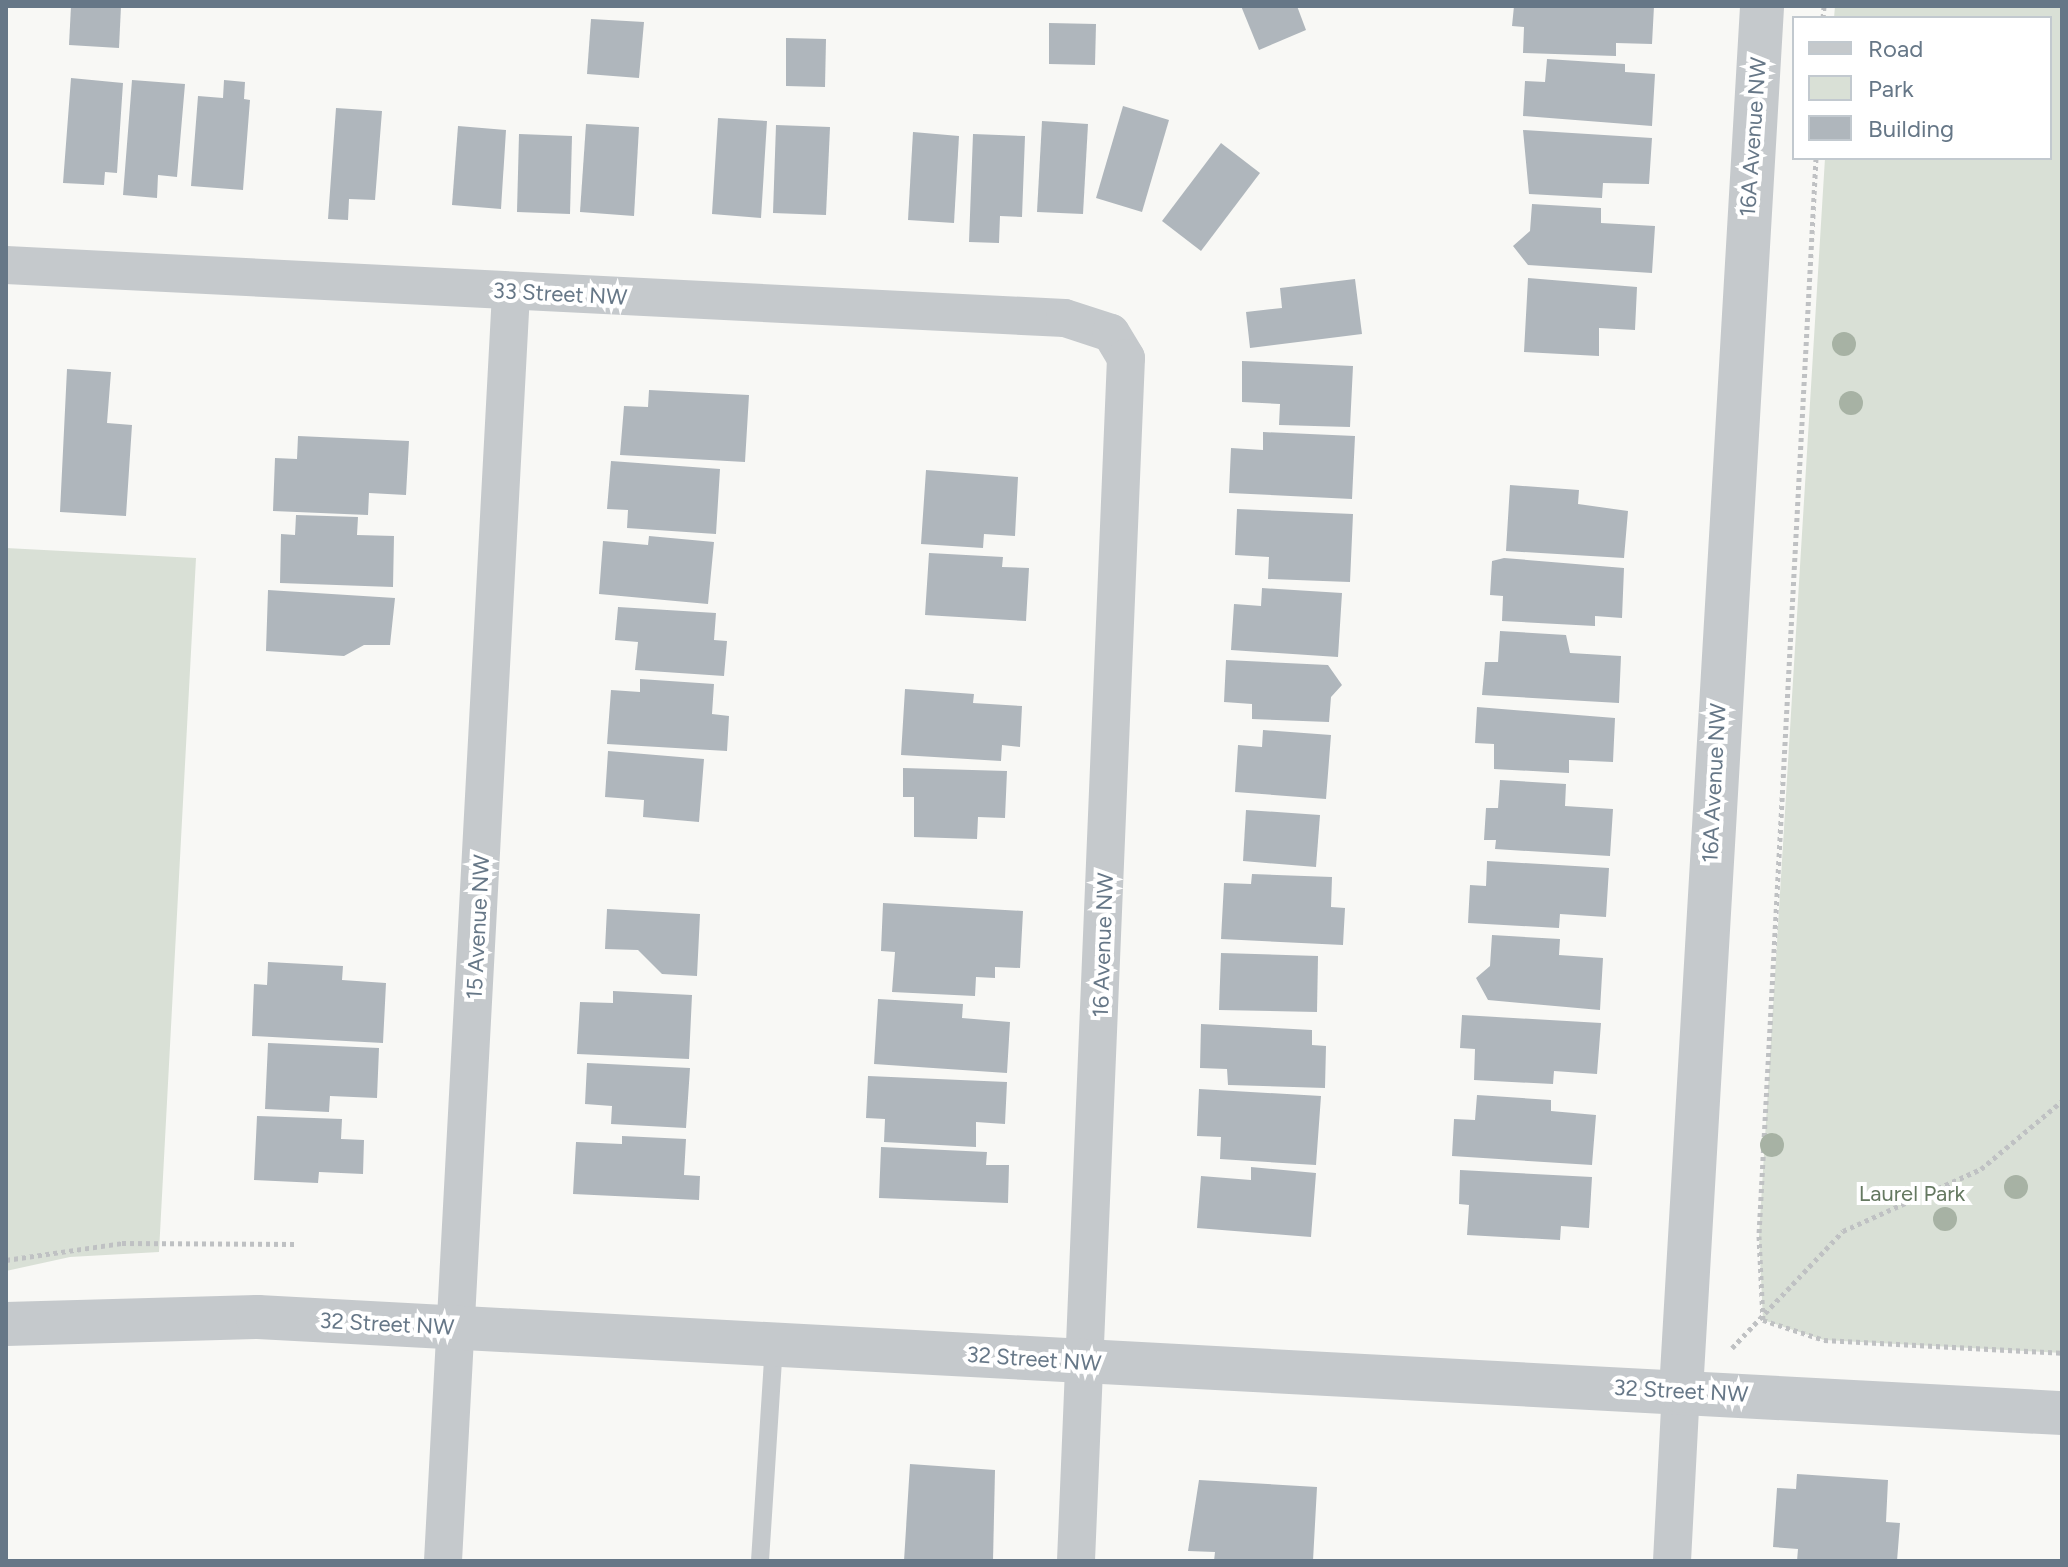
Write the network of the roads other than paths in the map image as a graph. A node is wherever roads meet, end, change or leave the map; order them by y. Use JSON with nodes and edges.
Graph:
{"nodes":[{"id":1,"x":1762,"y":6,"type":"edge"},
{"id":2,"x":6,"y":265,"type":"edge"},
{"id":3,"x":511,"y":292,"type":"junction"},
{"id":4,"x":1111,"y":333,"type":"joint"},
{"id":5,"x":6,"y":1324,"type":"edge"},
{"id":6,"x":457,"y":1327,"type":"junction"},
{"id":7,"x":774,"y":1343,"type":"junction"},
{"id":8,"x":1087,"y":1363,"type":"junction"},
{"id":9,"x":1681,"y":1391,"type":"junction"},
{"id":10,"x":2062,"y":1413,"type":"edge"},
{"id":11,"x":443,"y":1561,"type":"edge"},
{"id":12,"x":760,"y":1561,"type":"edge"},
{"id":13,"x":1076,"y":1561,"type":"edge"},
{"id":14,"x":1672,"y":1561,"type":"edge"}],
"edges":[{"from":1,"to":9,"type":"street","name":"16A Avenue NW"},
{"from":2,"to":3,"type":"street","name":"33 Street NW"},
{"from":3,"to":4,"type":"street","name":"33 Street NW"},
{"from":3,"to":6,"type":"street","name":"15 Avenue NW"},
{"from":4,"to":8,"type":"street","name":"16 Avenue NW"},
{"from":5,"to":6,"type":"street","name":"32 Street NW"},
{"from":6,"to":7,"type":"street","name":"32 Street NW"},
{"from":6,"to":11,"type":"street","name":"15 Avenue NW"},
{"from":7,"to":8,"type":"street","name":"32 Street NW"},
{"from":7,"to":12,"type":"lane"},
{"from":8,"to":9,"type":"street","name":"32 Street NW"},
{"from":8,"to":13,"type":"street","name":"16 Avenue NW"},
{"from":9,"to":10,"type":"street","name":"32 Street NW"},
{"from":9,"to":14,"type":"street","name":"16A Avenue NW"}]}
